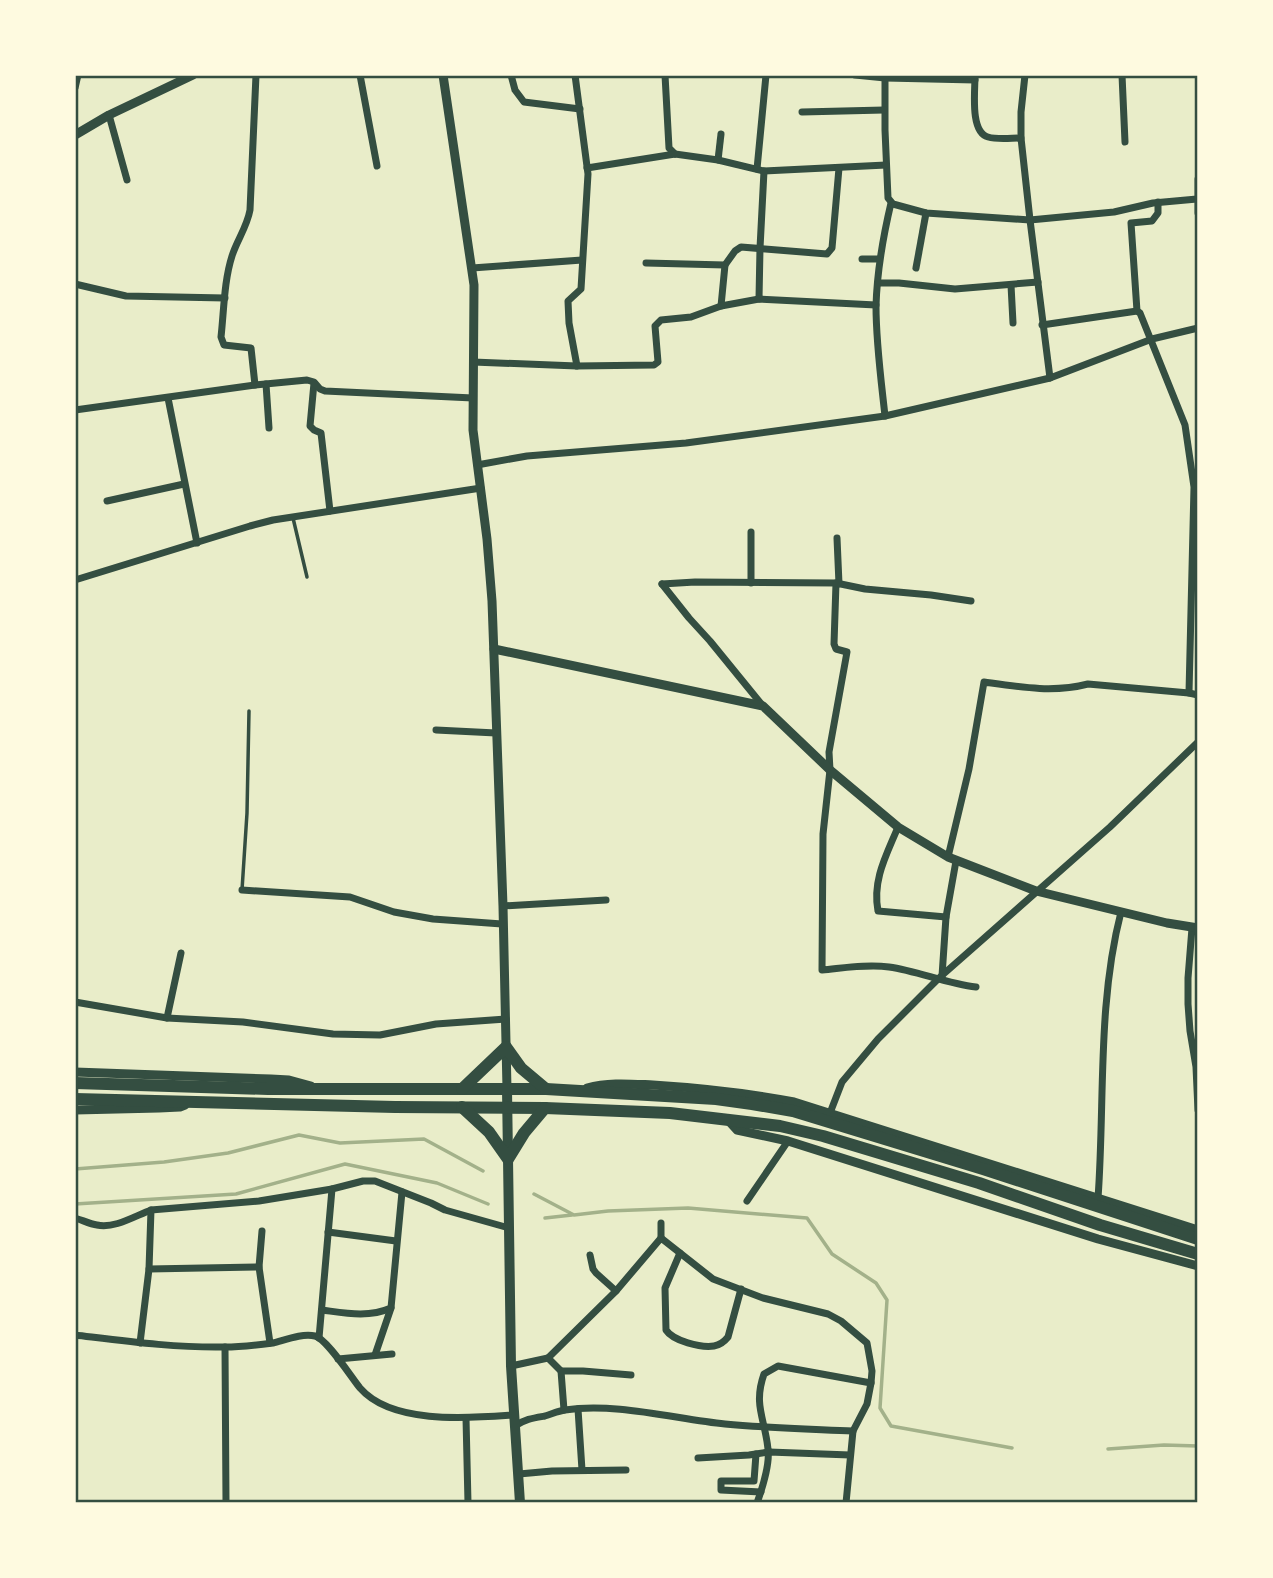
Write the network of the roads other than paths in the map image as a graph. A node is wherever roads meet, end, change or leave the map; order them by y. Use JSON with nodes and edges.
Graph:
{"nodes":[{"id":1,"x":78,"y":75,"type":"edge"},
{"id":2,"x":193,"y":75,"type":"edge"},
{"id":3,"x":256,"y":75,"type":"edge"},
{"id":4,"x":360,"y":75,"type":"edge"},
{"id":5,"x":443,"y":75,"type":"edge"},
{"id":6,"x":511,"y":75,"type":"edge"},
{"id":7,"x":575,"y":75,"type":"edge"},
{"id":8,"x":664,"y":75,"type":"edge"},
{"id":9,"x":766,"y":75,"type":"edge"},
{"id":10,"x":855,"y":75,"type":"edge"},
{"id":11,"x":1025,"y":75,"type":"edge"},
{"id":12,"x":1122,"y":75,"type":"edge"},
{"id":13,"x":885,"y":77,"type":"edge"},
{"id":14,"x":932,"y":77,"type":"edge"},
{"id":15,"x":975,"y":77,"type":"edge"},
{"id":16,"x":75,"y":88,"type":"edge"},
{"id":17,"x":580,"y":109,"type":"junction"},
{"id":18,"x":884,"y":110,"type":"junction"},
{"id":19,"x":802,"y":112,"type":"dead end"},
{"id":20,"x":109,"y":115,"type":"junction"},
{"id":21,"x":75,"y":135,"type":"edge"},
{"id":22,"x":721,"y":135,"type":"dead end"},
{"id":23,"x":1021,"y":138,"type":"junction"},
{"id":24,"x":1125,"y":142,"type":"dead end"},
{"id":25,"x":675,"y":153,"type":"junction"},
{"id":26,"x":718,"y":160,"type":"junction"},
{"id":27,"x":886,"y":165,"type":"junction"},
{"id":28,"x":377,"y":166,"type":"dead end"},
{"id":29,"x":587,"y":168,"type":"junction"},
{"id":30,"x":839,"y":168,"type":"junction"},
{"id":31,"x":760,"y":170,"type":"junction"},
{"id":32,"x":1198,"y":179,"type":"edge"},
{"id":33,"x":127,"y":180,"type":"dead end"},
{"id":34,"x":1197,"y":199,"type":"edge"},
{"id":35,"x":1158,"y":202,"type":"junction"},
{"id":36,"x":891,"y":203,"type":"junction"},
{"id":37,"x":926,"y":212,"type":"junction"},
{"id":38,"x":1198,"y":213,"type":"edge"},
{"id":39,"x":1030,"y":220,"type":"junction"},
{"id":40,"x":760,"y":248,"type":"junction"},
{"id":41,"x":862,"y":259,"type":"dead end"},
{"id":42,"x":879,"y":259,"type":"junction"},
{"id":43,"x":582,"y":260,"type":"junction"},
{"id":44,"x":646,"y":263,"type":"dead end"},
{"id":45,"x":725,"y":265,"type":"junction"},
{"id":46,"x":472,"y":268,"type":"junction"},
{"id":47,"x":916,"y":268,"type":"dead end"},
{"id":48,"x":1038,"y":282,"type":"junction"},
{"id":49,"x":878,"y":283,"type":"junction"},
{"id":50,"x":75,"y":284,"type":"edge"},
{"id":51,"x":1011,"y":285,"type":"junction"},
{"id":52,"x":225,"y":298,"type":"junction"},
{"id":53,"x":759,"y":299,"type":"junction"},
{"id":54,"x":876,"y":305,"type":"junction"},
{"id":55,"x":721,"y":306,"type":"junction"},
{"id":56,"x":1137,"y":311,"type":"junction"},
{"id":57,"x":1013,"y":323,"type":"dead end"},
{"id":58,"x":1042,"y":325,"type":"junction"},
{"id":59,"x":1198,"y":328,"type":"edge"},
{"id":60,"x":1152,"y":339,"type":"junction"},
{"id":61,"x":473,"y":362,"type":"junction"},
{"id":62,"x":577,"y":366,"type":"junction"},
{"id":63,"x":1050,"y":378,"type":"junction"},
{"id":64,"x":311,"y":381,"type":"junction"},
{"id":65,"x":266,"y":384,"type":"junction"},
{"id":66,"x":255,"y":385,"type":"junction"},
{"id":67,"x":168,"y":398,"type":"junction"},
{"id":68,"x":473,"y":398,"type":"junction"},
{"id":69,"x":75,"y":410,"type":"edge"},
{"id":70,"x":885,"y":416,"type":"junction"},
{"id":71,"x":269,"y":428,"type":"dead end"},
{"id":72,"x":477,"y":465,"type":"junction"},
{"id":73,"x":184,"y":484,"type":"junction"},
{"id":74,"x":481,"y":488,"type":"junction"},
{"id":75,"x":107,"y":501,"type":"dead end"},
{"id":76,"x":330,"y":511,"type":"junction"},
{"id":77,"x":293,"y":516,"type":"junction"},
{"id":78,"x":751,"y":532,"type":"dead end"},
{"id":79,"x":837,"y":538,"type":"dead end"},
{"id":80,"x":197,"y":543,"type":"junction"},
{"id":81,"x":307,"y":577,"type":"dead end"},
{"id":82,"x":75,"y":580,"type":"edge"},
{"id":83,"x":751,"y":583,"type":"junction"},
{"id":84,"x":837,"y":583,"type":"junction"},
{"id":85,"x":971,"y":601,"type":"dead end"},
{"id":86,"x":494,"y":649,"type":"junction"},
{"id":87,"x":1194,"y":694,"type":"edge"},
{"id":88,"x":763,"y":706,"type":"junction"},
{"id":89,"x":250,"y":711,"type":"dead end"},
{"id":90,"x":436,"y":730,"type":"dead end"},
{"id":91,"x":496,"y":733,"type":"junction"},
{"id":92,"x":1198,"y":742,"type":"edge"},
{"id":93,"x":830,"y":771,"type":"junction"},
{"id":94,"x":898,"y":827,"type":"junction"},
{"id":95,"x":952,"y":859,"type":"junction"},
{"id":96,"x":242,"y":890,"type":"joint"},
{"id":97,"x":1036,"y":891,"type":"junction"},
{"id":98,"x":606,"y":900,"type":"dead end"},
{"id":99,"x":503,"y":906,"type":"junction"},
{"id":100,"x":1121,"y":912,"type":"junction"},
{"id":101,"x":946,"y":917,"type":"junction"},
{"id":102,"x":502,"y":924,"type":"junction"},
{"id":103,"x":1195,"y":928,"type":"edge"},
{"id":104,"x":181,"y":953,"type":"dead end"},
{"id":105,"x":941,"y":977,"type":"junction"},
{"id":106,"x":976,"y":987,"type":"dead end"},
{"id":107,"x":75,"y":1002,"type":"edge"},
{"id":108,"x":167,"y":1018,"type":"junction"},
{"id":109,"x":506,"y":1019,"type":"junction"},
{"id":110,"x":506,"y":1047,"type":"junction"},
{"id":111,"x":75,"y":1072,"type":"edge"},
{"id":112,"x":75,"y":1083,"type":"edge"},
{"id":113,"x":213,"y":1087,"type":"junction"},
{"id":114,"x":318,"y":1088,"type":"junction"},
{"id":115,"x":462,"y":1089,"type":"junction"},
{"id":116,"x":507,"y":1089,"type":"junction"},
{"id":117,"x":546,"y":1089,"type":"junction"},
{"id":118,"x":579,"y":1090,"type":"junction"},
{"id":119,"x":75,"y":1099,"type":"edge"},
{"id":120,"x":192,"y":1102,"type":"junction"},
{"id":121,"x":212,"y":1103,"type":"junction"},
{"id":122,"x":462,"y":1107,"type":"junction"},
{"id":123,"x":507,"y":1108,"type":"junction"},
{"id":124,"x":545,"y":1108,"type":"junction"},
{"id":125,"x":75,"y":1110,"type":"edge"},
{"id":126,"x":1198,"y":1110,"type":"edge"},
{"id":127,"x":830,"y":1113,"type":"junction"},
{"id":128,"x":727,"y":1119,"type":"junction"},
{"id":129,"x":788,"y":1141,"type":"junction"},
{"id":130,"x":508,"y":1159,"type":"junction"},
{"id":131,"x":983,"y":1169,"type":"junction"},
{"id":132,"x":979,"y":1183,"type":"junction"},
{"id":133,"x":332,"y":1189,"type":"junction"},
{"id":134,"x":402,"y":1192,"type":"junction"},
{"id":135,"x":1098,"y":1198,"type":"junction"},
{"id":136,"x":747,"y":1200,"type":"dead end"},
{"id":137,"x":151,"y":1210,"type":"junction"},
{"id":138,"x":75,"y":1218,"type":"edge"},
{"id":139,"x":661,"y":1223,"type":"dead end"},
{"id":140,"x":509,"y":1228,"type":"junction"},
{"id":141,"x":262,"y":1231,"type":"dead end"},
{"id":142,"x":1190,"y":1231,"type":"edge"},
{"id":143,"x":328,"y":1232,"type":"junction"},
{"id":144,"x":661,"y":1238,"type":"junction"},
{"id":145,"x":1198,"y":1239,"type":"edge"},
{"id":146,"x":396,"y":1241,"type":"junction"},
{"id":147,"x":680,"y":1254,"type":"junction"},
{"id":148,"x":1198,"y":1254,"type":"edge"},
{"id":149,"x":590,"y":1255,"type":"dead end"},
{"id":150,"x":1198,"y":1266,"type":"edge"},
{"id":151,"x":259,"y":1267,"type":"junction"},
{"id":152,"x":149,"y":1269,"type":"junction"},
{"id":153,"x":741,"y":1289,"type":"junction"},
{"id":154,"x":616,"y":1291,"type":"junction"},
{"id":155,"x":391,"y":1308,"type":"junction"},
{"id":156,"x":322,"y":1310,"type":"junction"},
{"id":157,"x":75,"y":1335,"type":"edge"},
{"id":158,"x":319,"y":1338,"type":"junction"},
{"id":159,"x":140,"y":1343,"type":"junction"},
{"id":160,"x":270,"y":1343,"type":"junction"},
{"id":161,"x":225,"y":1347,"type":"junction"},
{"id":162,"x":392,"y":1354,"type":"dead end"},
{"id":163,"x":375,"y":1355,"type":"junction"},
{"id":164,"x":548,"y":1358,"type":"junction"},
{"id":165,"x":338,"y":1359,"type":"junction"},
{"id":166,"x":511,"y":1366,"type":"junction"},
{"id":167,"x":561,"y":1371,"type":"junction"},
{"id":168,"x":631,"y":1375,"type":"dead end"},
{"id":169,"x":871,"y":1383,"type":"junction"},
{"id":170,"x":578,"y":1409,"type":"junction"},
{"id":171,"x":564,"y":1410,"type":"junction"},
{"id":172,"x":466,"y":1418,"type":"junction"},
{"id":173,"x":514,"y":1421,"type":"junction"},
{"id":174,"x":763,"y":1427,"type":"junction"},
{"id":175,"x":853,"y":1431,"type":"junction"},
{"id":176,"x":769,"y":1452,"type":"junction"},
{"id":177,"x":756,"y":1454,"type":"junction"},
{"id":178,"x":850,"y":1455,"type":"junction"},
{"id":179,"x":698,"y":1458,"type":"dead end"},
{"id":180,"x":582,"y":1470,"type":"junction"},
{"id":181,"x":626,"y":1470,"type":"dead end"},
{"id":182,"x":519,"y":1474,"type":"junction"},
{"id":183,"x":761,"y":1492,"type":"junction"},
{"id":184,"x":226,"y":1503,"type":"edge"},
{"id":185,"x":468,"y":1503,"type":"edge"},
{"id":186,"x":520,"y":1503,"type":"edge"},
{"id":187,"x":758,"y":1503,"type":"edge"},
{"id":188,"x":846,"y":1503,"type":"edge"}],
"edges":[{"from":1,"to":16,"type":"street"},
{"from":2,"to":20,"type":"street"},
{"from":3,"to":52,"type":"street"},
{"from":4,"to":28,"type":"street"},
{"from":5,"to":46,"type":"street"},
{"from":6,"to":17,"type":"street"},
{"from":7,"to":17,"type":"street"},
{"from":8,"to":25,"type":"street"},
{"from":9,"to":31,"type":"street"},
{"from":10,"to":13,"type":"street"},
{"from":11,"to":23,"type":"street"},
{"from":12,"to":24,"type":"street"},
{"from":13,"to":14,"type":"street"},
{"from":13,"to":18,"type":"street"},
{"from":14,"to":15,"type":"street"},
{"from":15,"to":23,"type":"street"},
{"from":17,"to":29,"type":"street"},
{"from":18,"to":19,"type":"street"},
{"from":18,"to":27,"type":"street"},
{"from":20,"to":21,"type":"street"},
{"from":20,"to":33,"type":"street"},
{"from":22,"to":26,"type":"street"},
{"from":23,"to":39,"type":"street"},
{"from":25,"to":26,"type":"street"},
{"from":25,"to":29,"type":"street"},
{"from":26,"to":31,"type":"street"},
{"from":27,"to":30,"type":"street"},
{"from":27,"to":36,"type":"street"},
{"from":29,"to":43,"type":"street"},
{"from":30,"to":31,"type":"street"},
{"from":30,"to":40,"type":"street"},
{"from":31,"to":40,"type":"street"},
{"from":32,"to":34,"type":"street"},
{"from":34,"to":35,"type":"street"},
{"from":34,"to":38,"type":"street"},
{"from":35,"to":39,"type":"street"},
{"from":35,"to":56,"type":"street"},
{"from":36,"to":37,"type":"street"},
{"from":36,"to":42,"type":"street"},
{"from":37,"to":39,"type":"street"},
{"from":37,"to":47,"type":"street"},
{"from":39,"to":48,"type":"street"},
{"from":40,"to":45,"type":"street"},
{"from":40,"to":53,"type":"street"},
{"from":41,"to":42,"type":"street"},
{"from":42,"to":49,"type":"street"},
{"from":43,"to":46,"type":"street"},
{"from":43,"to":62,"type":"street"},
{"from":44,"to":45,"type":"street"},
{"from":45,"to":55,"type":"street"},
{"from":46,"to":61,"type":"street"},
{"from":48,"to":51,"type":"street"},
{"from":48,"to":58,"type":"street"},
{"from":49,"to":51,"type":"street"},
{"from":49,"to":54,"type":"street"},
{"from":50,"to":52,"type":"street"},
{"from":51,"to":57,"type":"street"},
{"from":52,"to":66,"type":"street"},
{"from":53,"to":54,"type":"street"},
{"from":53,"to":55,"type":"street"},
{"from":54,"to":70,"type":"street"},
{"from":55,"to":62,"type":"street"},
{"from":56,"to":58,"type":"street"},
{"from":56,"to":60,"type":"street"},
{"from":58,"to":63,"type":"street"},
{"from":59,"to":60,"type":"street"},
{"from":60,"to":63,"type":"street"},
{"from":60,"to":87,"type":"street"},
{"from":61,"to":62,"type":"street"},
{"from":61,"to":68,"type":"street"},
{"from":63,"to":70,"type":"street"},
{"from":64,"to":65,"type":"street"},
{"from":64,"to":68,"type":"street"},
{"from":64,"to":76,"type":"street"},
{"from":65,"to":66,"type":"street"},
{"from":65,"to":71,"type":"street"},
{"from":66,"to":67,"type":"street"},
{"from":67,"to":69,"type":"street"},
{"from":67,"to":73,"type":"street"},
{"from":68,"to":72,"type":"street"},
{"from":70,"to":72,"type":"street"},
{"from":72,"to":74,"type":"street"},
{"from":73,"to":75,"type":"street"},
{"from":73,"to":80,"type":"street"},
{"from":74,"to":76,"type":"street"},
{"from":74,"to":86,"type":"street"},
{"from":76,"to":77,"type":"street"},
{"from":77,"to":80,"type":"street"},
{"from":77,"to":81,"type":"lane"},
{"from":78,"to":83,"type":"street"},
{"from":79,"to":84,"type":"street"},
{"from":80,"to":82,"type":"street"},
{"from":83,"to":84,"type":"street"},
{"from":83,"to":88,"type":"street"},
{"from":84,"to":85,"type":"street"},
{"from":84,"to":93,"type":"street"},
{"from":86,"to":88,"type":"street"},
{"from":86,"to":91,"type":"street"},
{"from":87,"to":95,"type":"street"},
{"from":88,"to":93,"type":"street"},
{"from":89,"to":96,"type":"lane"},
{"from":90,"to":91,"type":"street"},
{"from":91,"to":99,"type":"street"},
{"from":92,"to":97,"type":"street"},
{"from":93,"to":94,"type":"street"},
{"from":93,"to":105,"type":"street"},
{"from":94,"to":95,"type":"street"},
{"from":94,"to":101,"type":"street"},
{"from":95,"to":97,"type":"street"},
{"from":95,"to":101,"type":"street"},
{"from":96,"to":102,"type":"street"},
{"from":97,"to":100,"type":"street"},
{"from":97,"to":105,"type":"street"},
{"from":98,"to":99,"type":"street"},
{"from":99,"to":102,"type":"street"},
{"from":100,"to":103,"type":"street"},
{"from":100,"to":135,"type":"street"},
{"from":101,"to":105,"type":"street"},
{"from":102,"to":109,"type":"street"},
{"from":103,"to":126,"type":"street"},
{"from":104,"to":108,"type":"street"},
{"from":105,"to":106,"type":"street"},
{"from":105,"to":127,"type":"street"},
{"from":107,"to":108,"type":"street"},
{"from":108,"to":109,"type":"street"},
{"from":109,"to":110,"type":"street"},
{"from":110,"to":115,"type":"highway"},
{"from":110,"to":116,"type":"street"},
{"from":110,"to":117,"type":"highway"},
{"from":111,"to":114,"type":"street"},
{"from":112,"to":113,"type":"highway"},
{"from":113,"to":114,"type":"highway"},
{"from":113,"to":121,"type":"highway"},
{"from":114,"to":115,"type":"highway"},
{"from":115,"to":116,"type":"highway"},
{"from":116,"to":117,"type":"highway"},
{"from":116,"to":123,"type":"main road"},
{"from":117,"to":118,"type":"highway"},
{"from":118,"to":127,"type":"street"},
{"from":118,"to":131,"type":"highway"},
{"from":119,"to":120,"type":"highway"},
{"from":120,"to":121,"type":"highway"},
{"from":120,"to":125,"type":"street"},
{"from":121,"to":122,"type":"highway"},
{"from":122,"to":123,"type":"highway"},
{"from":122,"to":130,"type":"highway"},
{"from":123,"to":124,"type":"highway"},
{"from":123,"to":130,"type":"main road"},
{"from":124,"to":128,"type":"highway"},
{"from":124,"to":130,"type":"highway"},
{"from":127,"to":135,"type":"street"},
{"from":128,"to":129,"type":"street"},
{"from":128,"to":132,"type":"highway"},
{"from":129,"to":136,"type":"street"},
{"from":129,"to":150,"type":"street"},
{"from":130,"to":140,"type":"main road"},
{"from":131,"to":132,"type":"highway"},
{"from":131,"to":142,"type":"highway"},
{"from":132,"to":148,"type":"highway"},
{"from":133,"to":134,"type":"street"},
{"from":133,"to":137,"type":"street"},
{"from":133,"to":143,"type":"street"},
{"from":134,"to":140,"type":"street"},
{"from":134,"to":146,"type":"street"},
{"from":135,"to":142,"type":"street"},
{"from":137,"to":138,"type":"street"},
{"from":137,"to":152,"type":"street"},
{"from":139,"to":144,"type":"street"},
{"from":140,"to":166,"type":"main road"},
{"from":141,"to":151,"type":"street"},
{"from":142,"to":145,"type":"highway"},
{"from":143,"to":146,"type":"street"},
{"from":143,"to":156,"type":"street"},
{"from":144,"to":147,"type":"street"},
{"from":144,"to":154,"type":"street"},
{"from":146,"to":155,"type":"street"},
{"from":147,"to":153,"type":"street"},
{"from":147,"to":153,"type":"street"},
{"from":149,"to":154,"type":"street"},
{"from":151,"to":152,"type":"street"},
{"from":151,"to":160,"type":"street"},
{"from":152,"to":159,"type":"street"},
{"from":153,"to":169,"type":"street"},
{"from":154,"to":164,"type":"street"},
{"from":155,"to":156,"type":"street"},
{"from":155,"to":163,"type":"street"},
{"from":156,"to":158,"type":"street"},
{"from":157,"to":159,"type":"street"},
{"from":158,"to":160,"type":"street"},
{"from":158,"to":165,"type":"street"},
{"from":159,"to":161,"type":"street"},
{"from":160,"to":161,"type":"street"},
{"from":161,"to":184,"type":"street"},
{"from":162,"to":163,"type":"street"},
{"from":163,"to":165,"type":"street"},
{"from":164,"to":166,"type":"street"},
{"from":164,"to":167,"type":"street"},
{"from":165,"to":172,"type":"street"},
{"from":166,"to":173,"type":"main road"},
{"from":167,"to":168,"type":"street"},
{"from":167,"to":171,"type":"street"},
{"from":169,"to":174,"type":"street"},
{"from":169,"to":175,"type":"street"},
{"from":170,"to":171,"type":"street"},
{"from":170,"to":174,"type":"street"},
{"from":170,"to":180,"type":"street"},
{"from":171,"to":173,"type":"street"},
{"from":172,"to":173,"type":"street"},
{"from":172,"to":185,"type":"street"},
{"from":173,"to":182,"type":"main road"},
{"from":174,"to":175,"type":"street"},
{"from":174,"to":176,"type":"street"},
{"from":175,"to":178,"type":"street"},
{"from":176,"to":177,"type":"street"},
{"from":176,"to":178,"type":"street"},
{"from":176,"to":183,"type":"street"},
{"from":177,"to":179,"type":"street"},
{"from":177,"to":183,"type":"street"},
{"from":178,"to":188,"type":"street"},
{"from":180,"to":181,"type":"street"},
{"from":180,"to":182,"type":"street"},
{"from":182,"to":186,"type":"main road"},
{"from":183,"to":187,"type":"street"}]}
